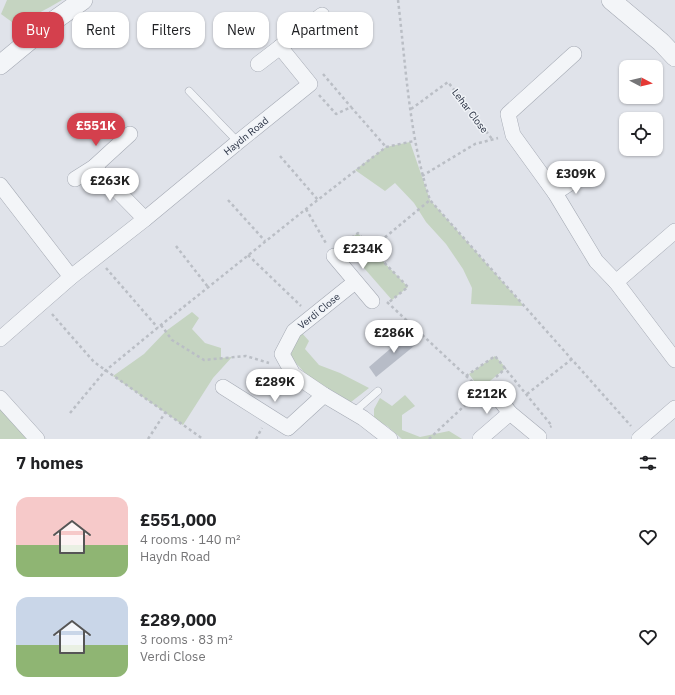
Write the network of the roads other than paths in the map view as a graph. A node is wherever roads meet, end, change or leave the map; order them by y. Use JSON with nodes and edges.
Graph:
{"nodes":[{"id":1,"x":83,"y":0,"type":"edge"},
{"id":2,"x":620,"y":3,"type":"edge"},
{"id":3,"x":278,"y":48,"type":"edge"},
{"id":4,"x":282,"y":48,"type":"edge"},
{"id":5,"x":574,"y":54,"type":"dead end"},
{"id":6,"x":675,"y":57,"type":"edge"},
{"id":7,"x":0,"y":63,"type":"edge"},
{"id":8,"x":258,"y":64,"type":"dead end"},
{"id":9,"x":189,"y":91,"type":"dead end"},
{"id":10,"x":130,"y":134,"type":"dead end"},
{"id":11,"x":238,"y":142,"type":"junction"},
{"id":12,"x":94,"y":167,"type":"junction"},
{"id":13,"x":582,"y":175,"type":"dead end"},
{"id":14,"x":75,"y":179,"type":"dead end"},
{"id":15,"x":0,"y":185,"type":"edge"},
{"id":16,"x":555,"y":193,"type":"junction"},
{"id":17,"x":145,"y":219,"type":"junction"},
{"id":18,"x":675,"y":231,"type":"edge"},
{"id":19,"x":333,"y":254,"type":"road end"},
{"id":20,"x":71,"y":277,"type":"junction"},
{"id":21,"x":355,"y":282,"type":"junction"},
{"id":22,"x":616,"y":282,"type":"junction"},
{"id":23,"x":372,"y":301,"type":"road end"},
{"id":24,"x":0,"y":339,"type":"edge"},
{"id":25,"x":675,"y":360,"type":"edge"},
{"id":26,"x":223,"y":387,"type":"dead end"},
{"id":27,"x":378,"y":391,"type":"dead end"},
{"id":28,"x":487,"y":391,"type":"road end"},
{"id":29,"x":324,"y":394,"type":"junction"},
{"id":30,"x":0,"y":398,"type":"edge"},
{"id":31,"x":675,"y":408,"type":"edge"},
{"id":32,"x":354,"y":412,"type":"junction"},
{"id":33,"x":510,"y":413,"type":"junction"},
{"id":34,"x":289,"y":434,"type":"edge"},
{"id":35,"x":637,"y":434,"type":"edge"},
{"id":36,"x":539,"y":437,"type":"road end"},
{"id":37,"x":36,"y":439,"type":"edge"},
{"id":38,"x":390,"y":439,"type":"edge"},
{"id":39,"x":480,"y":439,"type":"edge"}],
"edges":[{"from":1,"to":7,"type":"street"},
{"from":2,"to":6,"type":"street"},
{"from":3,"to":8,"type":"street"},
{"from":4,"to":11,"type":"street","name":"Haydn Road"},
{"from":5,"to":16,"type":"street"},
{"from":9,"to":11,"type":"lane"},
{"from":10,"to":12,"type":"street"},
{"from":11,"to":17,"type":"street","name":"Haydn Road"},
{"from":12,"to":14,"type":"street"},
{"from":12,"to":17,"type":"street"},
{"from":13,"to":16,"type":"street"},
{"from":15,"to":20,"type":"street"},
{"from":16,"to":22,"type":"street"},
{"from":17,"to":20,"type":"street","name":"Haydn Road"},
{"from":18,"to":22,"type":"street"},
{"from":19,"to":21,"type":"street"},
{"from":20,"to":24,"type":"street","name":"Haydn Road"},
{"from":21,"to":23,"type":"street"},
{"from":21,"to":29,"type":"street","name":"Verdi Close"},
{"from":22,"to":25,"type":"street"},
{"from":26,"to":34,"type":"street"},
{"from":27,"to":32,"type":"lane"},
{"from":28,"to":33,"type":"street"},
{"from":29,"to":32,"type":"street","name":"Verdi Close"},
{"from":29,"to":34,"type":"street"},
{"from":30,"to":37,"type":"street"},
{"from":31,"to":35,"type":"street"},
{"from":32,"to":38,"type":"street","name":"Verdi Close"},
{"from":33,"to":36,"type":"street"},
{"from":33,"to":39,"type":"street"}]}
